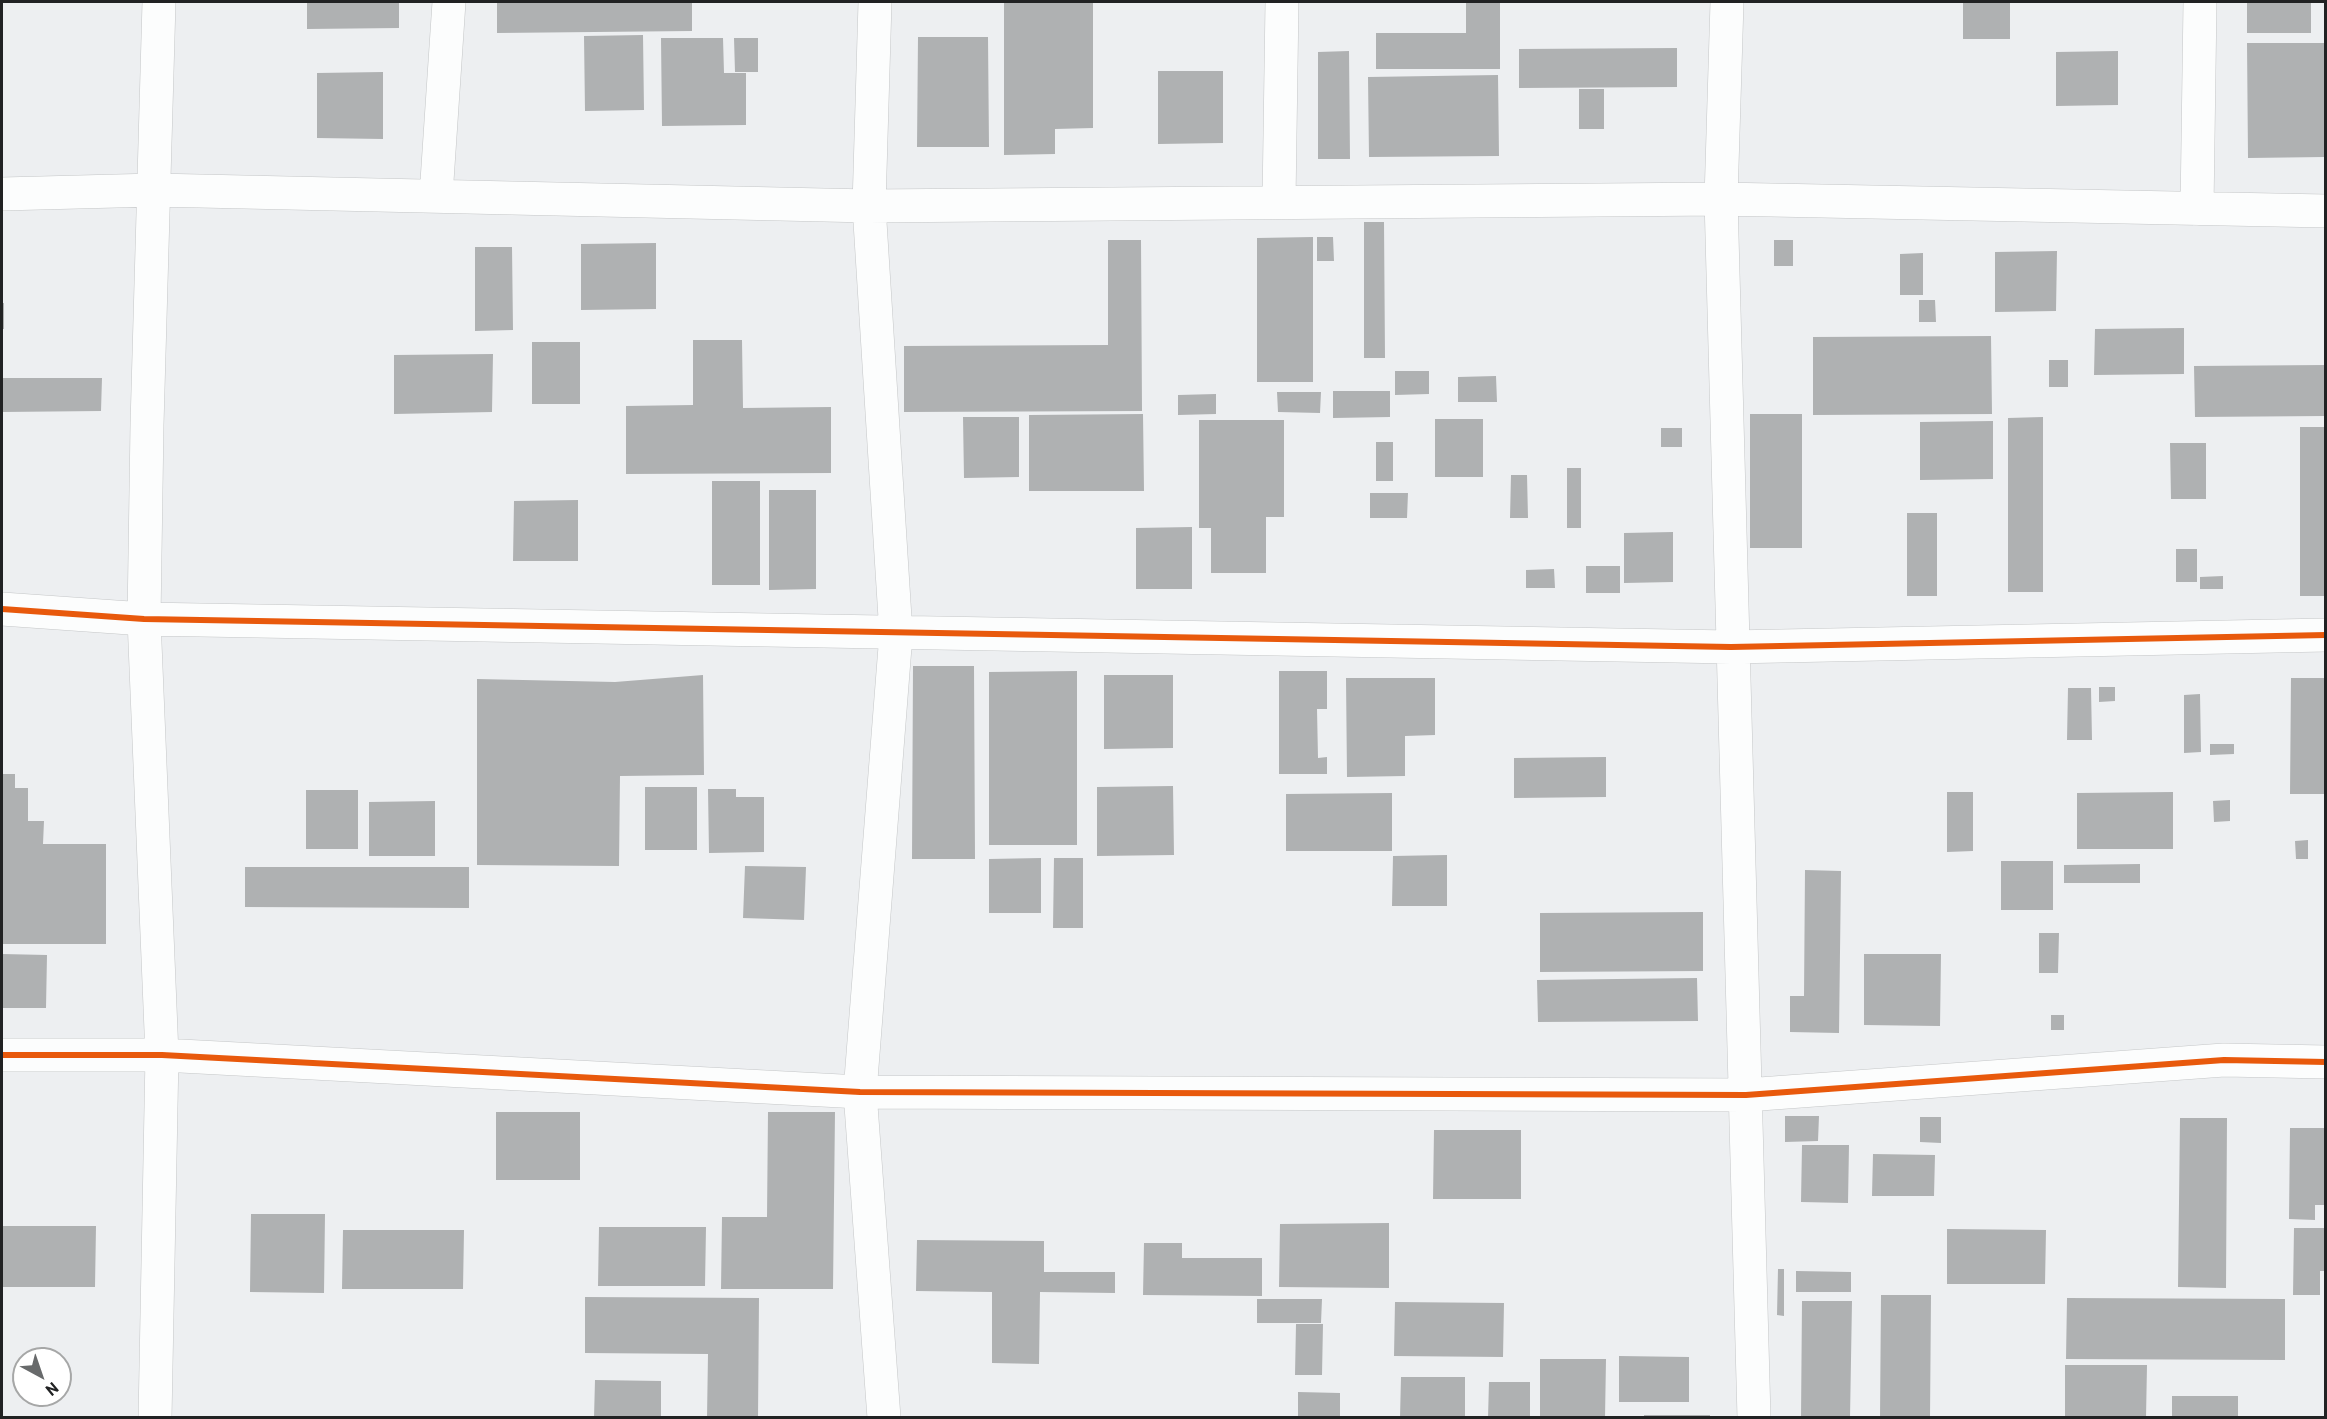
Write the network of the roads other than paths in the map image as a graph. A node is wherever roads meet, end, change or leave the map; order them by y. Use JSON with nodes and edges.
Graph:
{"nodes":[{"id":1,"x":159,"y":2,"type":"edge"},
{"id":2,"x":449,"y":2,"type":"edge"},
{"id":3,"x":875,"y":2,"type":"edge"},
{"id":4,"x":1282,"y":2,"type":"edge"},
{"id":5,"x":1727,"y":2,"type":"edge"},
{"id":6,"x":2199,"y":2,"type":"edge"},
{"id":7,"x":155,"y":190,"type":"junction"},
{"id":8,"x":2,"y":194,"type":"edge"},
{"id":9,"x":436,"y":196,"type":"junction"},
{"id":10,"x":1721,"y":199,"type":"junction"},
{"id":11,"x":1279,"y":201,"type":"junction"},
{"id":12,"x":869,"y":206,"type":"junction"},
{"id":13,"x":2197,"y":209,"type":"junction"},
{"id":14,"x":2325,"y":211,"type":"edge"},
{"id":15,"x":2,"y":609,"type":"edge"},
{"id":16,"x":144,"y":619,"type":"junction"},
{"id":17,"x":896,"y":634,"type":"junction"},
{"id":18,"x":2325,"y":635,"type":"edge"},
{"id":19,"x":1731,"y":647,"type":"junction"},
{"id":20,"x":2,"y":1055,"type":"edge"},
{"id":21,"x":162,"y":1055,"type":"junction"},
{"id":22,"x":2325,"y":1062,"type":"edge"},
{"id":23,"x":860,"y":1092,"type":"junction"},
{"id":24,"x":1746,"y":1095,"type":"junction"},
{"id":25,"x":155,"y":1418,"type":"edge"},
{"id":26,"x":884,"y":1418,"type":"edge"},
{"id":27,"x":1754,"y":1418,"type":"edge"}],
"edges":[{"from":1,"to":7,"type":"street"},
{"from":2,"to":9,"type":"street"},
{"from":3,"to":12,"type":"street"},
{"from":4,"to":11,"type":"street"},
{"from":5,"to":10,"type":"street"},
{"from":6,"to":13,"type":"street"},
{"from":7,"to":8,"type":"street"},
{"from":7,"to":9,"type":"street"},
{"from":7,"to":16,"type":"street"},
{"from":9,"to":12,"type":"street"},
{"from":10,"to":11,"type":"street"},
{"from":10,"to":13,"type":"street"},
{"from":10,"to":19,"type":"street"},
{"from":11,"to":12,"type":"street"},
{"from":12,"to":17,"type":"street"},
{"from":13,"to":14,"type":"street"},
{"from":15,"to":16,"type":"street"},
{"from":16,"to":17,"type":"street"},
{"from":16,"to":21,"type":"street"},
{"from":17,"to":19,"type":"street"},
{"from":17,"to":23,"type":"street"},
{"from":18,"to":19,"type":"street"},
{"from":19,"to":24,"type":"street"},
{"from":20,"to":21,"type":"street"},
{"from":21,"to":23,"type":"street"},
{"from":21,"to":25,"type":"street"},
{"from":22,"to":24,"type":"street"},
{"from":23,"to":24,"type":"street"},
{"from":23,"to":26,"type":"street"},
{"from":24,"to":27,"type":"street"}]}
